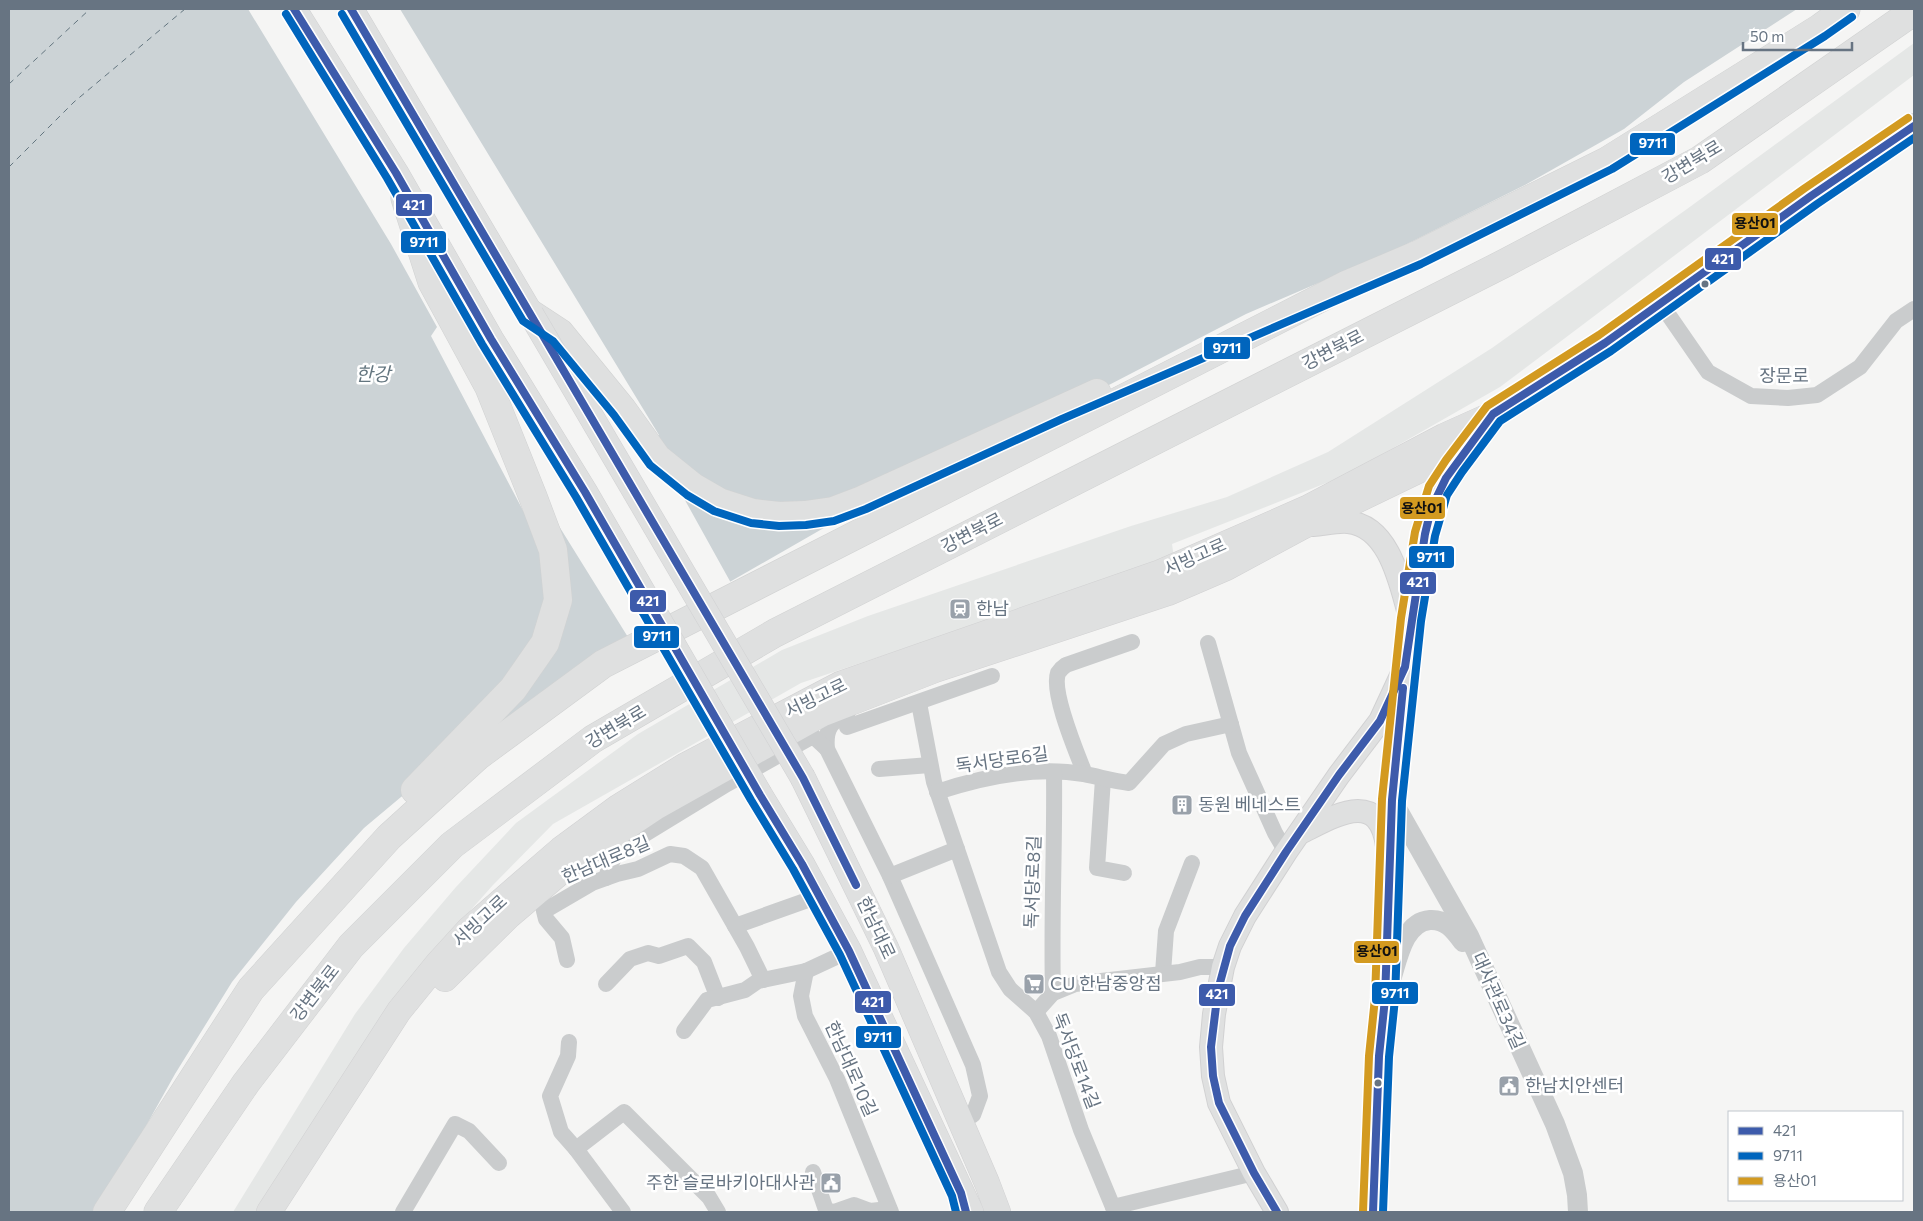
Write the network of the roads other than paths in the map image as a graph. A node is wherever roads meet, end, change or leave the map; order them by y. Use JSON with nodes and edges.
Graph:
{"nodes":[{"id":1,"x":294,"y":9,"type":"edge"},
{"id":2,"x":351,"y":9,"type":"edge"},
{"id":3,"x":1846,"y":9,"type":"edge"},
{"id":4,"x":1914,"y":11,"type":"edge"},
{"id":5,"x":1914,"y":126,"type":"edge"},
{"id":6,"x":396,"y":173,"type":"junction"},
{"id":7,"x":1346,"y":286,"type":"junction"},
{"id":8,"x":1662,"y":304,"type":"junction"},
{"id":9,"x":1914,"y":309,"type":"edge"},
{"id":10,"x":531,"y":314,"type":"junction"},
{"id":11,"x":1494,"y":414,"type":"junction"},
{"id":12,"x":1302,"y":527,"type":"junction"},
{"id":13,"x":1410,"y":620,"type":"junction"},
{"id":14,"x":1132,"y":642,"type":"dead end"},
{"id":15,"x":1208,"y":643,"type":"dead end"},
{"id":16,"x":1405,"y":667,"type":"junction"},
{"id":17,"x":936,"y":670,"type":"junction"},
{"id":18,"x":992,"y":676,"type":"dead end"},
{"id":19,"x":919,"y":702,"type":"junction"},
{"id":20,"x":1231,"y":724,"type":"junction"},
{"id":21,"x":847,"y":727,"type":"dead end"},
{"id":22,"x":827,"y":749,"type":"junction"},
{"id":23,"x":930,"y":765,"type":"junction"},
{"id":24,"x":879,"y":769,"type":"dead end"},
{"id":25,"x":1054,"y":772,"type":"junction"},
{"id":26,"x":1085,"y":774,"type":"junction"},
{"id":27,"x":1103,"y":779,"type":"junction"},
{"id":28,"x":937,"y":792,"type":"junction"},
{"id":29,"x":1392,"y":804,"type":"junction"},
{"id":30,"x":1407,"y":826,"type":"joint"},
{"id":31,"x":1299,"y":834,"type":"junction"},
{"id":32,"x":957,"y":848,"type":"junction"},
{"id":33,"x":1286,"y":852,"type":"junction"},
{"id":34,"x":1389,"y":859,"type":"junction"},
{"id":35,"x":1192,"y":863,"type":"dead end"},
{"id":36,"x":1124,"y":873,"type":"dead end"},
{"id":37,"x":890,"y":876,"type":"junction"},
{"id":38,"x":606,"y":878,"type":"junction"},
{"id":39,"x":819,"y":896,"type":"junction"},
{"id":40,"x":735,"y":926,"type":"junction"},
{"id":41,"x":849,"y":951,"type":"junction"},
{"id":42,"x":566,"y":960,"type":"dead end"},
{"id":43,"x":1482,"y":966,"type":"junction"},
{"id":44,"x":1223,"y":967,"type":"junction"},
{"id":45,"x":806,"y":971,"type":"junction"},
{"id":46,"x":1163,"y":974,"type":"junction"},
{"id":47,"x":763,"y":980,"type":"junction"},
{"id":48,"x":606,"y":984,"type":"dead end"},
{"id":49,"x":251,"y":989,"type":"junction"},
{"id":50,"x":1053,"y":993,"type":"junction"},
{"id":51,"x":718,"y":998,"type":"junction"},
{"id":52,"x":1384,"y":999,"type":"junction"},
{"id":53,"x":1036,"y":1012,"type":"junction"},
{"id":54,"x":684,"y":1031,"type":"dead end"},
{"id":55,"x":569,"y":1042,"type":"dead end"},
{"id":56,"x":966,"y":1118,"type":"junction"},
{"id":57,"x":576,"y":1149,"type":"junction"},
{"id":58,"x":499,"y":1162,"type":"dead end"},
{"id":59,"x":813,"y":1172,"type":"dead end"},
{"id":60,"x":1254,"y":1173,"type":"junction"},
{"id":61,"x":988,"y":1183,"type":"junction"},
{"id":62,"x":966,"y":1206,"type":"edge"},
{"id":63,"x":890,"y":1210,"type":"edge"},
{"id":64,"x":1114,"y":1210,"type":"edge"},
{"id":65,"x":107,"y":1212,"type":"edge"},
{"id":66,"x":158,"y":1212,"type":"edge"},
{"id":67,"x":268,"y":1212,"type":"edge"},
{"id":68,"x":274,"y":1212,"type":"edge"},
{"id":69,"x":404,"y":1212,"type":"edge"},
{"id":70,"x":623,"y":1212,"type":"edge"},
{"id":71,"x":718,"y":1212,"type":"edge"},
{"id":72,"x":998,"y":1212,"type":"edge"},
{"id":73,"x":1006,"y":1212,"type":"edge"},
{"id":74,"x":1277,"y":1212,"type":"edge"},
{"id":75,"x":1374,"y":1212,"type":"edge"},
{"id":76,"x":1578,"y":1212,"type":"edge"}],
"edges":[{"from":1,"to":6,"type":"main road","name":"한남대로","bridge":true},
{"from":2,"to":10,"type":"main road","name":"한남대로"},
{"from":3,"to":7,"type":"highway"},
{"from":4,"to":66,"type":"highway","name":"강변북로","bridge":true},
{"from":5,"to":8,"type":"main road","name":"서빙고로"},
{"from":6,"to":39,"type":"main road","name":"한남대로","bridge":true},
{"from":6,"to":49,"type":"highway","bridge":true},
{"from":7,"to":10,"type":"highway"},
{"from":7,"to":49,"type":"highway","bridge":true},
{"from":8,"to":9,"type":"street","name":"장문로"},
{"from":8,"to":11,"type":"main road","name":"서빙고로"},
{"from":10,"to":56,"type":"main road","name":"한남대로","bridge":true},
{"from":11,"to":12,"type":"main road","name":"서빙고로"},
{"from":11,"to":13,"type":"main road"},
{"from":11,"to":67,"type":"main road","name":"서빙고로"},
{"from":12,"to":13,"type":"main road"},
{"from":12,"to":17,"type":"main road","name":"서빙고로"},
{"from":13,"to":16,"type":"main road"},
{"from":14,"to":26,"type":"street"},
{"from":15,"to":20,"type":"street"},
{"from":16,"to":29,"type":"main road"},
{"from":16,"to":31,"type":"main road"},
{"from":17,"to":22,"type":"street"},
{"from":17,"to":68,"type":"main road","name":"서빙고로"},
{"from":18,"to":19,"type":"street"},
{"from":19,"to":21,"type":"street"},
{"from":19,"to":23,"type":"street","name":"독서당로14길"},
{"from":20,"to":27,"type":"street","name":"독서당로6길"},
{"from":20,"to":33,"type":"street"},
{"from":22,"to":37,"type":"street"},
{"from":22,"to":38,"type":"street"},
{"from":23,"to":24,"type":"street"},
{"from":23,"to":28,"type":"street","name":"독서당로14길"},
{"from":25,"to":26,"type":"street","name":"독서당로6길"},
{"from":25,"to":28,"type":"street","name":"독서당로6길"},
{"from":25,"to":50,"type":"street","name":"독서당로8길"},
{"from":26,"to":27,"type":"street","name":"독서당로6길"},
{"from":27,"to":36,"type":"street"},
{"from":28,"to":32,"type":"street","name":"독서당로14길"},
{"from":29,"to":30,"type":"main road"},
{"from":29,"to":31,"type":"main road"},
{"from":29,"to":34,"type":"main road"},
{"from":30,"to":43,"type":"street","name":"대사관로34길"},
{"from":31,"to":33,"type":"main road"},
{"from":31,"to":34,"type":"main road"},
{"from":32,"to":37,"type":"street"},
{"from":32,"to":53,"type":"street","name":"독서당로14길"},
{"from":33,"to":44,"type":"main road"},
{"from":34,"to":52,"type":"main road"},
{"from":35,"to":46,"type":"street"},
{"from":37,"to":56,"type":"street"},
{"from":38,"to":40,"type":"street","name":"한남대로8길"},
{"from":38,"to":42,"type":"street","name":"한남대로8길"},
{"from":39,"to":40,"type":"street"},
{"from":39,"to":41,"type":"main road","name":"한남대로"},
{"from":40,"to":47,"type":"street","name":"한남대로8길"},
{"from":41,"to":45,"type":"street"},
{"from":41,"to":62,"type":"main road","name":"한남대로"},
{"from":43,"to":52,"type":"street"},
{"from":43,"to":76,"type":"street","name":"대사관로34길"},
{"from":44,"to":46,"type":"street"},
{"from":44,"to":60,"type":"main road"},
{"from":45,"to":47,"type":"street"},
{"from":45,"to":63,"type":"street","name":"한남대로10길"},
{"from":46,"to":50,"type":"street"},
{"from":47,"to":51,"type":"street"},
{"from":48,"to":51,"type":"street"},
{"from":49,"to":65,"type":"highway"},
{"from":50,"to":53,"type":"street"},
{"from":51,"to":54,"type":"street"},
{"from":52,"to":75,"type":"main road"},
{"from":53,"to":64,"type":"street","name":"독서당로14길"},
{"from":55,"to":57,"type":"street"},
{"from":56,"to":61,"type":"main road","name":"한남대로"},
{"from":57,"to":70,"type":"street"},
{"from":57,"to":71,"type":"street"},
{"from":58,"to":69,"type":"street"},
{"from":59,"to":63,"type":"street","name":"한남대로10길"},
{"from":60,"to":64,"type":"street"},
{"from":60,"to":74,"type":"main road"},
{"from":61,"to":72,"type":"main road","name":"한남대로"},
{"from":61,"to":73,"type":"main road"}]}
